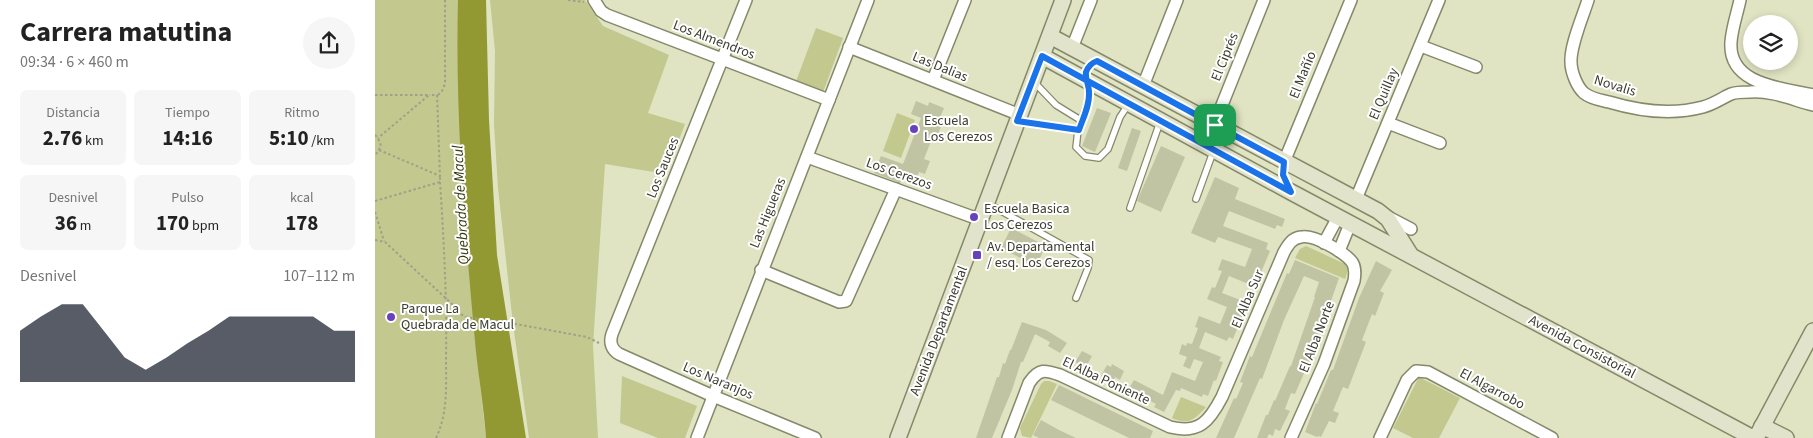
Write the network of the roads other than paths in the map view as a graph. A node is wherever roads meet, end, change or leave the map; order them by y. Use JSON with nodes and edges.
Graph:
{"nodes":[{"id":1,"x":746,"y":0,"type":"edge"},
{"id":2,"x":868,"y":0,"type":"edge"},
{"id":3,"x":965,"y":0,"type":"edge"},
{"id":4,"x":1063,"y":0,"type":"edge"},
{"id":5,"x":1091,"y":0,"type":"edge"},
{"id":6,"x":1177,"y":0,"type":"edge"},
{"id":7,"x":1264,"y":0,"type":"edge"},
{"id":8,"x":1351,"y":0,"type":"edge"},
{"id":9,"x":1439,"y":0,"type":"edge"},
{"id":10,"x":1588,"y":0,"type":"edge"},
{"id":11,"x":1740,"y":0,"type":"edge"},
{"id":12,"x":595,"y":2,"type":"edge"},
{"id":13,"x":1050,"y":36,"type":"junction"},
{"id":14,"x":1421,"y":46,"type":"junction"},
{"id":15,"x":849,"y":47,"type":"junction"},
{"id":16,"x":1072,"y":48,"type":"junction"},
{"id":17,"x":1042,"y":56,"type":"junction"},
{"id":18,"x":723,"y":59,"type":"junction"},
{"id":19,"x":1097,"y":61,"type":"junction"},
{"id":20,"x":1476,"y":67,"type":"dead end"},
{"id":21,"x":1740,"y":71,"type":"junction"},
{"id":22,"x":933,"y":80,"type":"junction"},
{"id":23,"x":1033,"y":81,"type":"junction"},
{"id":24,"x":1087,"y":81,"type":"junction"},
{"id":25,"x":1143,"y":86,"type":"junction"},
{"id":26,"x":1732,"y":93,"type":"junction"},
{"id":27,"x":1813,"y":95,"type":"edge"},
{"id":28,"x":829,"y":100,"type":"junction"},
{"id":29,"x":1129,"y":104,"type":"junction"},
{"id":30,"x":1813,"y":105,"type":"edge"},
{"id":31,"x":1019,"y":118,"type":"junction"},
{"id":32,"x":1082,"y":121,"type":"junction"},
{"id":33,"x":1161,"y":121,"type":"junction"},
{"id":34,"x":1389,"y":123,"type":"junction"},
{"id":35,"x":1215,"y":125,"type":"junction"},
{"id":36,"x":1079,"y":130,"type":"junction"},
{"id":37,"x":1440,"y":143,"type":"dead end"},
{"id":38,"x":1214,"y":150,"type":"junction"},
{"id":39,"x":807,"y":157,"type":"junction"},
{"id":40,"x":1284,"y":162,"type":"junction"},
{"id":41,"x":896,"y":189,"type":"junction"},
{"id":42,"x":1291,"y":192,"type":"junction"},
{"id":43,"x":1196,"y":199,"type":"dead end"},
{"id":44,"x":1356,"y":199,"type":"junction"},
{"id":45,"x":987,"y":203,"type":"junction"},
{"id":46,"x":1131,"y":208,"type":"dead end"},
{"id":47,"x":981,"y":220,"type":"junction"},
{"id":48,"x":1344,"y":220,"type":"junction"},
{"id":49,"x":1389,"y":221,"type":"junction"},
{"id":50,"x":1411,"y":229,"type":"dead end"},
{"id":51,"x":1375,"y":236,"type":"junction"},
{"id":52,"x":1324,"y":243,"type":"junction"},
{"id":53,"x":1339,"y":251,"type":"junction"},
{"id":54,"x":1411,"y":256,"type":"junction"},
{"id":55,"x":761,"y":270,"type":"junction"},
{"id":56,"x":1076,"y":298,"type":"dead end"},
{"id":57,"x":1813,"y":332,"type":"edge"},
{"id":58,"x":612,"y":347,"type":"joint"},
{"id":59,"x":713,"y":396,"type":"junction"},
{"id":60,"x":1202,"y":425,"type":"joint"},
{"id":61,"x":795,"y":434,"type":"edge"},
{"id":62,"x":1757,"y":434,"type":"edge"},
{"id":63,"x":1384,"y":437,"type":"edge"},
{"id":64,"x":697,"y":438,"type":"edge"},
{"id":65,"x":815,"y":438,"type":"edge"},
{"id":66,"x":898,"y":438,"type":"edge"},
{"id":67,"x":1008,"y":438,"type":"edge"},
{"id":68,"x":1291,"y":438,"type":"edge"},
{"id":69,"x":1552,"y":438,"type":"edge"},
{"id":70,"x":1786,"y":438,"type":"edge"}],
"edges":[{"from":1,"to":18,"type":"street","name":"Los Sauces"},
{"from":2,"to":15,"type":"street","name":"Las Higueras"},
{"from":3,"to":22,"type":"street"},
{"from":4,"to":13,"type":"street","name":"Avenida Departamental"},
{"from":5,"to":16,"type":"street"},
{"from":6,"to":25,"type":"street"},
{"from":7,"to":35,"type":"street","name":"El Ciprés"},
{"from":8,"to":40,"type":"street","name":"El Mañío"},
{"from":9,"to":14,"type":"street","name":"El Quillay"},
{"from":10,"to":26,"type":"street","name":"Novalis"},
{"from":11,"to":21,"type":"street"},
{"from":12,"to":18,"type":"street","name":"Los Almendros"},
{"from":13,"to":16,"type":"street"},
{"from":13,"to":17,"type":"street","name":"Avenida Departamental"},
{"from":14,"to":20,"type":"street"},
{"from":14,"to":34,"type":"street","name":"El Quillay"},
{"from":15,"to":22,"type":"street","name":"Las Dalias"},
{"from":15,"to":28,"type":"street","name":"Las Higueras"},
{"from":16,"to":19,"type":"street"},
{"from":17,"to":23,"type":"street","name":"Avenida Departamental"},
{"from":17,"to":24,"type":"street","name":"Avenida Consistorial"},
{"from":18,"to":28,"type":"street","name":"Los Almendros"},
{"from":18,"to":58,"type":"street","name":"Los Sauces"},
{"from":19,"to":24,"type":"street"},
{"from":19,"to":25,"type":"street"},
{"from":21,"to":26,"type":"street"},
{"from":21,"to":27,"type":"street"},
{"from":22,"to":31,"type":"street","name":"Las Dalias"},
{"from":23,"to":31,"type":"street","name":"Avenida Departamental"},
{"from":23,"to":32,"type":"lane"},
{"from":24,"to":29,"type":"street","name":"Avenida Consistorial"},
{"from":24,"to":32,"type":"lane"},
{"from":25,"to":35,"type":"street"},
{"from":26,"to":30,"type":"street","name":"Novalis"},
{"from":28,"to":39,"type":"street","name":"Las Higueras"},
{"from":29,"to":33,"type":"street","name":"Avenida Consistorial"},
{"from":29,"to":36,"type":"lane"},
{"from":31,"to":36,"type":"lane"},
{"from":31,"to":45,"type":"street","name":"Avenida Departamental"},
{"from":32,"to":36,"type":"lane"},
{"from":33,"to":38,"type":"street","name":"Avenida Consistorial"},
{"from":33,"to":46,"type":"lane"},
{"from":34,"to":37,"type":"street"},
{"from":34,"to":44,"type":"street","name":"El Quillay"},
{"from":35,"to":40,"type":"street"},
{"from":38,"to":42,"type":"street","name":"Avenida Consistorial"},
{"from":38,"to":43,"type":"lane"},
{"from":39,"to":41,"type":"street","name":"Los Cerezos"},
{"from":39,"to":55,"type":"street","name":"Las Higueras"},
{"from":40,"to":42,"type":"street"},
{"from":40,"to":44,"type":"street"},
{"from":41,"to":47,"type":"street","name":"Los Cerezos"},
{"from":41,"to":55,"type":"street"},
{"from":42,"to":48,"type":"street","name":"Avenida Consistorial"},
{"from":44,"to":49,"type":"street"},
{"from":45,"to":47,"type":"street","name":"Avenida Departamental"},
{"from":45,"to":56,"type":"lane"},
{"from":47,"to":66,"type":"street","name":"Avenida Departamental"},
{"from":48,"to":51,"type":"street","name":"Avenida Consistorial"},
{"from":48,"to":52,"type":"street"},
{"from":48,"to":53,"type":"street"},
{"from":49,"to":50,"type":"street"},
{"from":49,"to":51,"type":"street"},
{"from":49,"to":54,"type":"street"},
{"from":51,"to":54,"type":"street","name":"Avenida Consistorial"},
{"from":52,"to":53,"type":"street","name":"El Alba Norte"},
{"from":52,"to":60,"type":"street","name":"El Alba Sur"},
{"from":53,"to":68,"type":"street","name":"El Alba Norte"},
{"from":54,"to":62,"type":"street","name":"Avenida Consistorial"},
{"from":55,"to":59,"type":"street","name":"Las Higueras"},
{"from":57,"to":62,"type":"street"},
{"from":58,"to":59,"type":"street","name":"Los Naranjos"},
{"from":59,"to":61,"type":"street","name":"Los Naranjos"},
{"from":59,"to":64,"type":"street","name":"Las Higueras"},
{"from":60,"to":67,"type":"street","name":"El Alba Poniente"},
{"from":61,"to":65,"type":"street","name":"Los Naranjos"},
{"from":62,"to":70,"type":"street","name":"Avenida Consistorial"},
{"from":63,"to":69,"type":"street","name":"El Algarrobo"}]}
